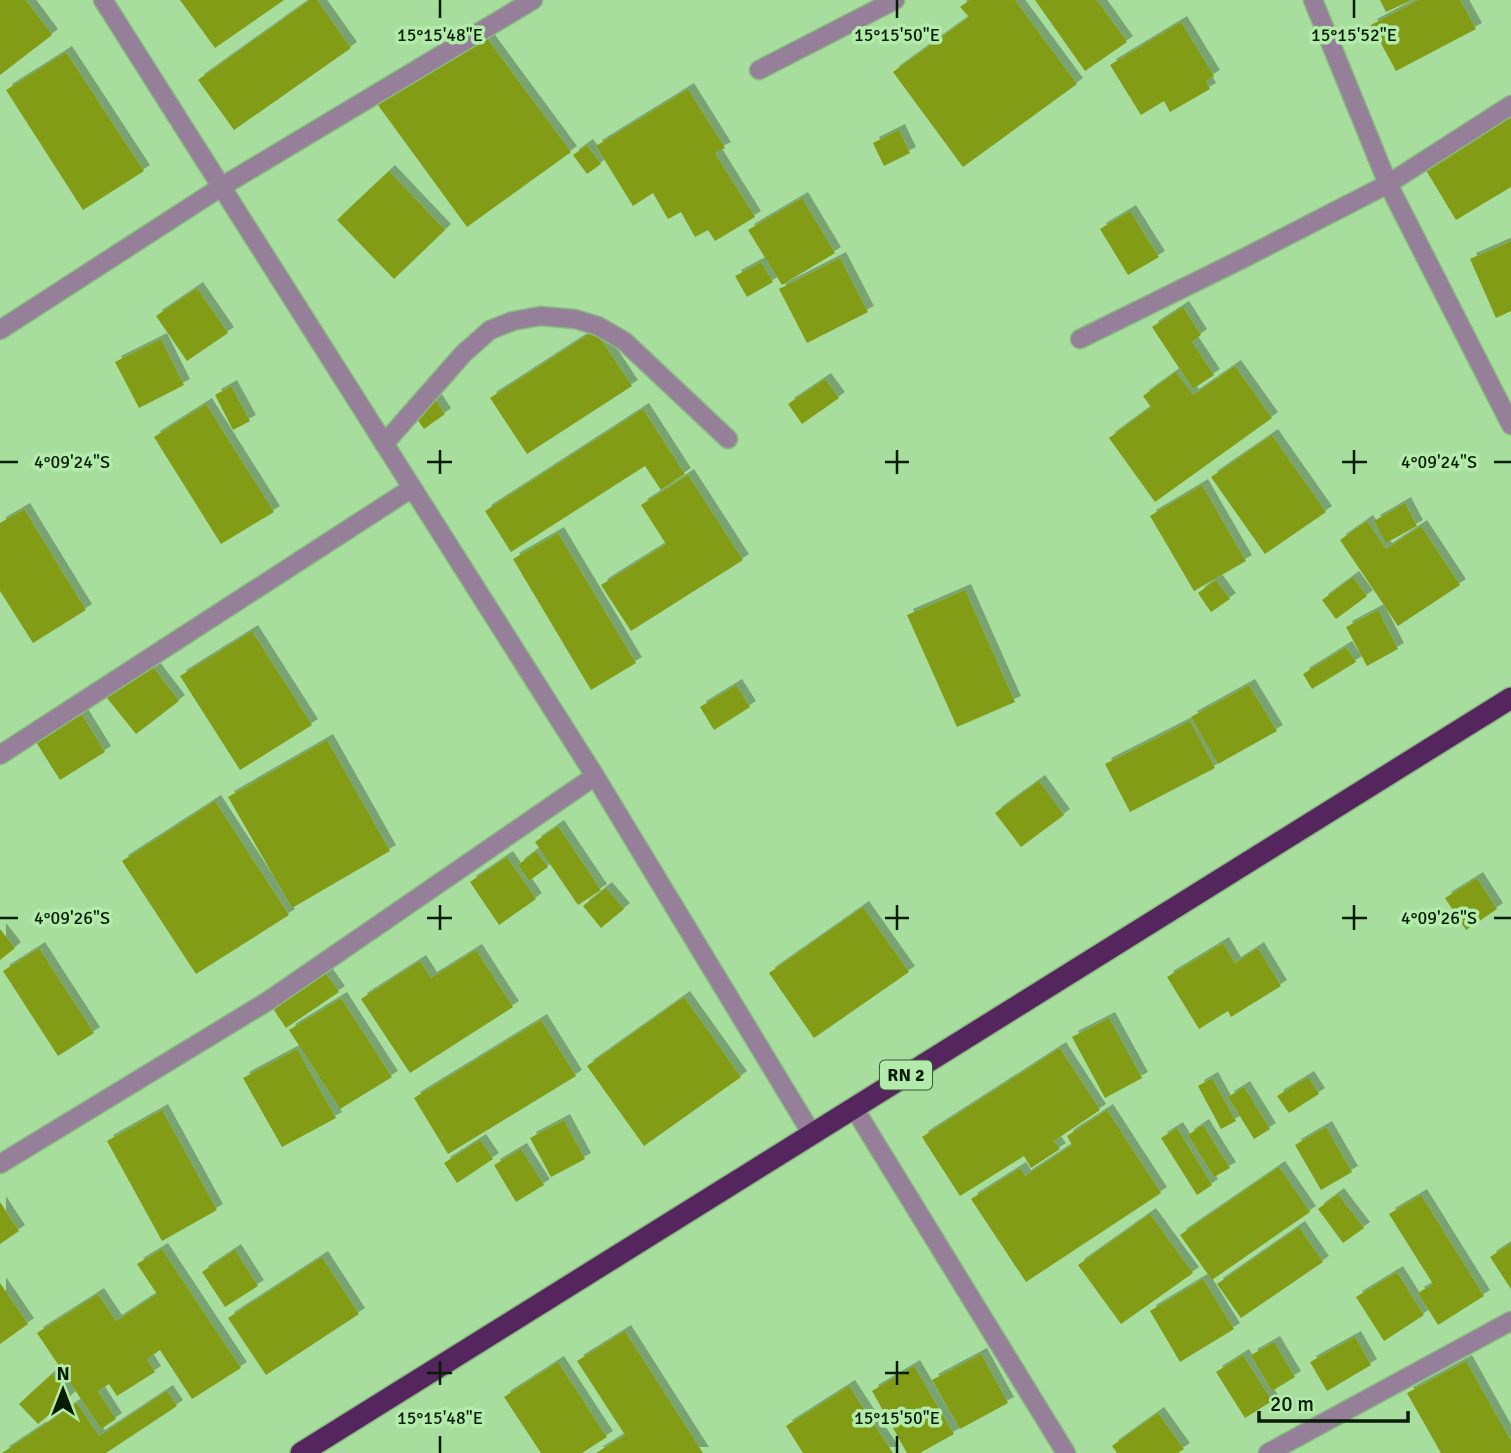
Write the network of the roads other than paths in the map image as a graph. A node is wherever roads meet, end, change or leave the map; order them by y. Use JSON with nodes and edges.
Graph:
{"nodes":[{"id":1,"x":103,"y":0,"type":"edge"},
{"id":2,"x":533,"y":0,"type":"edge"},
{"id":3,"x":895,"y":0,"type":"edge"},
{"id":4,"x":1313,"y":0,"type":"edge"},
{"id":5,"x":759,"y":70,"type":"dead end"},
{"id":6,"x":1511,"y":105,"type":"edge"},
{"id":7,"x":1388,"y":184,"type":"junction"},
{"id":8,"x":221,"y":187,"type":"junction"},
{"id":9,"x":0,"y":330,"type":"edge"},
{"id":10,"x":1080,"y":339,"type":"dead end"},
{"id":11,"x":1511,"y":425,"type":"edge"},
{"id":12,"x":728,"y":439,"type":"dead end"},
{"id":13,"x":384,"y":444,"type":"junction"},
{"id":14,"x":412,"y":488,"type":"junction"},
{"id":15,"x":1511,"y":698,"type":"edge"},
{"id":16,"x":0,"y":755,"type":"edge"},
{"id":17,"x":595,"y":776,"type":"junction"},
{"id":18,"x":854,"y":1108,"type":"junction"},
{"id":19,"x":812,"y":1134,"type":"junction"},
{"id":20,"x":0,"y":1164,"type":"edge"},
{"id":21,"x":1511,"y":1321,"type":"edge"},
{"id":22,"x":301,"y":1453,"type":"edge"},
{"id":23,"x":1066,"y":1453,"type":"edge"},
{"id":24,"x":1268,"y":1453,"type":"edge"}],
"edges":[{"from":1,"to":8,"type":"street"},
{"from":2,"to":8,"type":"street"},
{"from":3,"to":5,"type":"street"},
{"from":4,"to":7,"type":"street"},
{"from":6,"to":7,"type":"street"},
{"from":7,"to":10,"type":"street"},
{"from":7,"to":11,"type":"street"},
{"from":8,"to":9,"type":"street"},
{"from":8,"to":13,"type":"street"},
{"from":12,"to":13,"type":"street"},
{"from":13,"to":14,"type":"street"},
{"from":14,"to":16,"type":"street"},
{"from":14,"to":17,"type":"street"},
{"from":15,"to":18,"type":"highway","number":"RN 2"},
{"from":17,"to":19,"type":"street"},
{"from":17,"to":20,"type":"street"},
{"from":18,"to":19,"type":"highway","number":"RN 2"},
{"from":18,"to":23,"type":"street"},
{"from":19,"to":22,"type":"highway","number":"RN 2"},
{"from":21,"to":24,"type":"street"}]}
